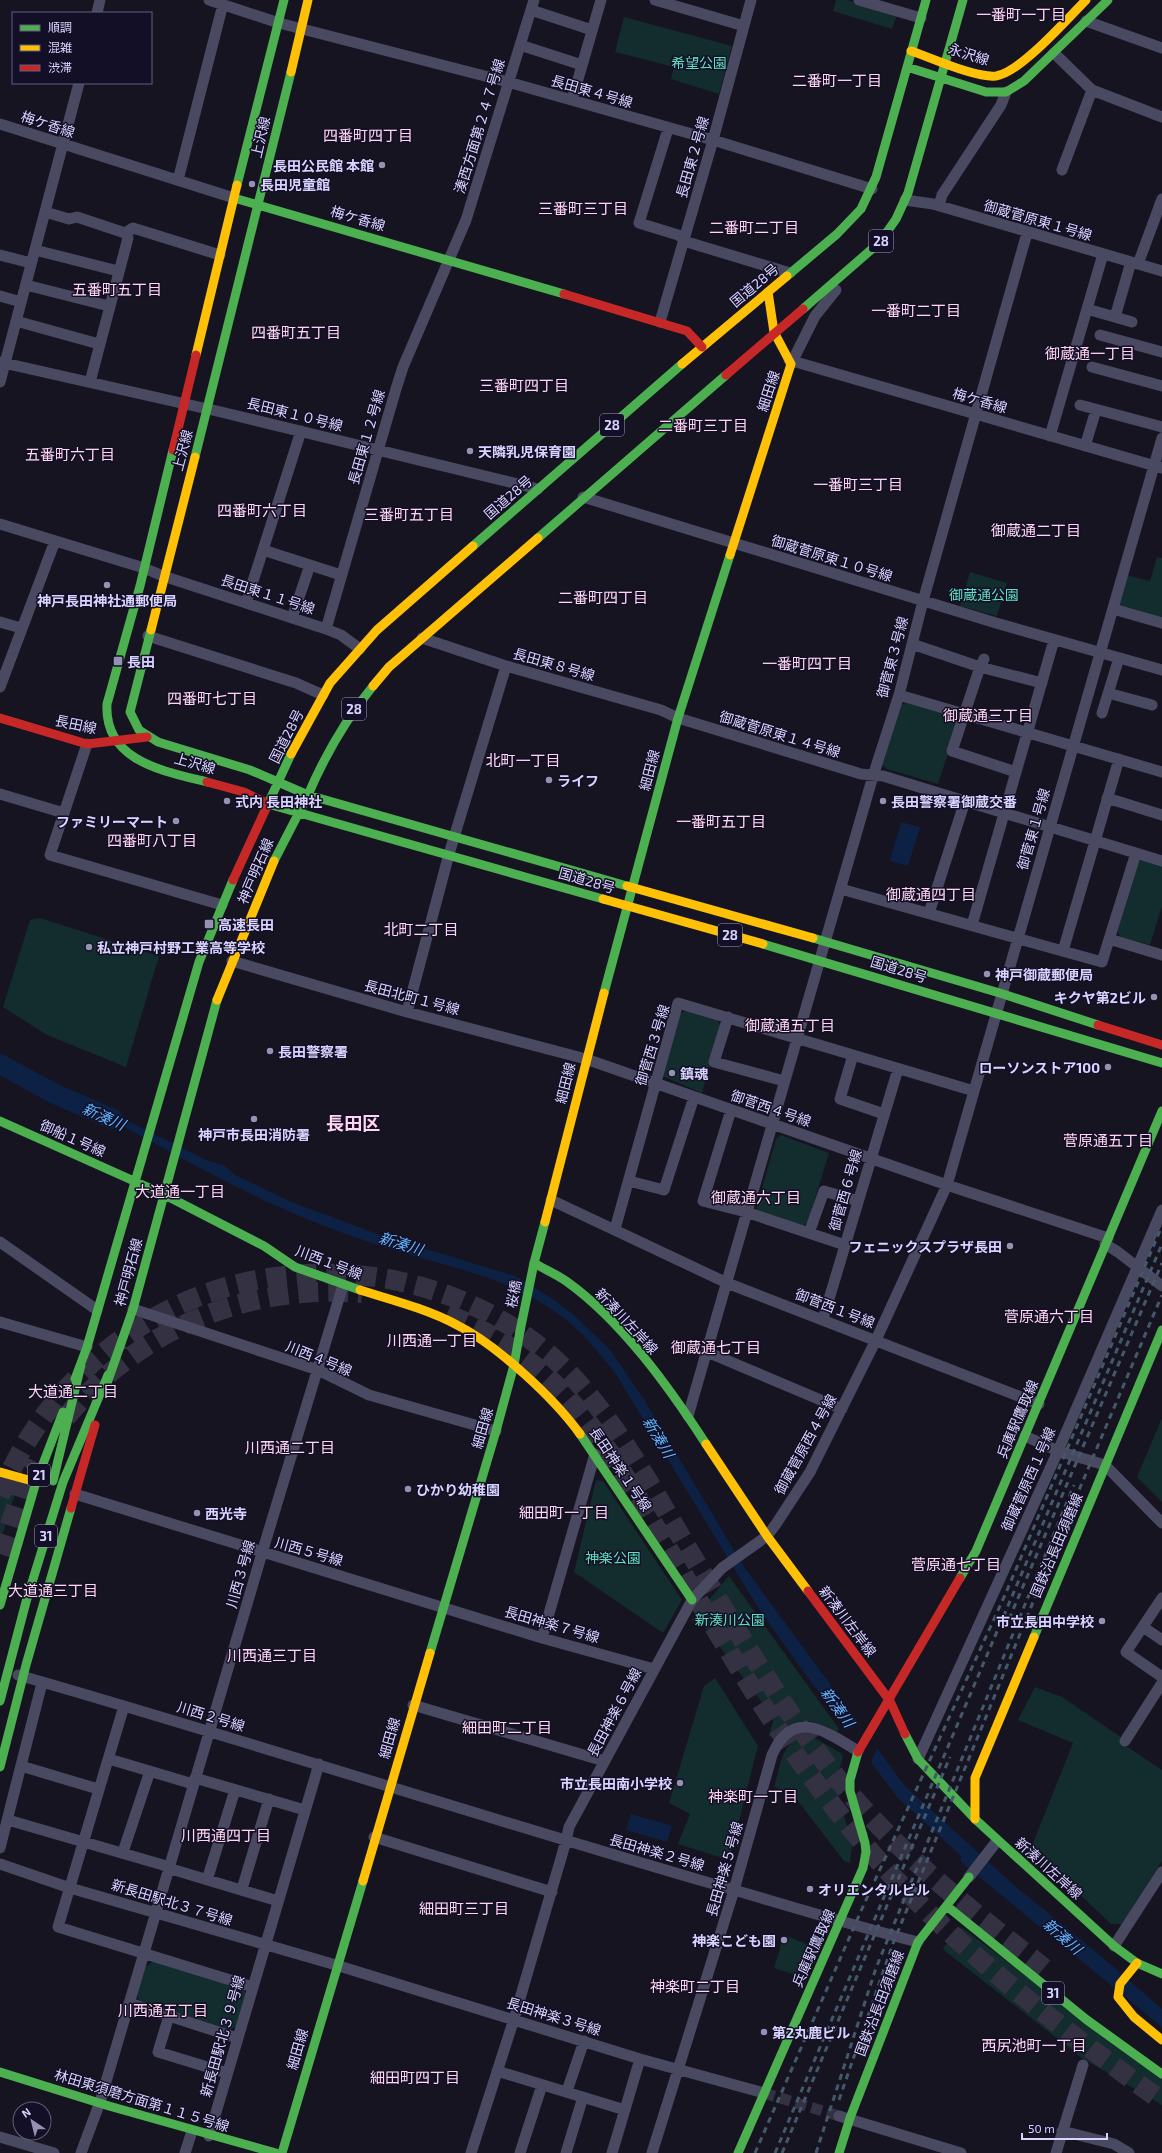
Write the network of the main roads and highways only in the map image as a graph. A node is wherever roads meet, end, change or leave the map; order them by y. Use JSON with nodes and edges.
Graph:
{"nodes":[{"id":1,"x":284,"y":0,"type":"edge"},
{"id":2,"x":308,"y":0,"type":"edge"},
{"id":3,"x":926,"y":0,"type":"edge"},
{"id":4,"x":963,"y":0,"type":"edge"},
{"id":5,"x":1086,"y":0,"type":"edge"},
{"id":6,"x":1108,"y":0,"type":"edge"},
{"id":7,"x":912,"y":51,"type":"junction"},
{"id":8,"x":945,"y":62,"type":"junction"},
{"id":9,"x":907,"y":67,"type":"junction"},
{"id":10,"x":941,"y":77,"type":"junction"},
{"id":11,"x":234,"y":198,"type":"junction"},
{"id":12,"x":258,"y":206,"type":"junction"},
{"id":13,"x":768,"y":292,"type":"junction"},
{"id":14,"x":774,"y":332,"type":"junction"},
{"id":15,"x":702,"y":347,"type":"junction"},
{"id":16,"x":0,"y":718,"type":"edge"},
{"id":17,"x":147,"y":737,"type":"junction"},
{"id":18,"x":115,"y":742,"type":"junction"},
{"id":19,"x":278,"y":782,"type":"junction"},
{"id":20,"x":308,"y":795,"type":"junction"},
{"id":21,"x":268,"y":804,"type":"junction"},
{"id":22,"x":297,"y":813,"type":"junction"},
{"id":23,"x":632,"y":886,"type":"junction"},
{"id":24,"x":628,"y":906,"type":"junction"},
{"id":25,"x":1162,"y":1045,"type":"edge"},
{"id":26,"x":1162,"y":1063,"type":"edge"},
{"id":27,"x":1162,"y":1111,"type":"edge"},
{"id":28,"x":0,"y":1121,"type":"edge"},
{"id":29,"x":135,"y":1181,"type":"junction"},
{"id":30,"x":163,"y":1194,"type":"junction"},
{"id":31,"x":534,"y":1263,"type":"junction"},
{"id":32,"x":1162,"y":1330,"type":"edge"},
{"id":33,"x":520,"y":1331,"type":"joint"},
{"id":34,"x":81,"y":1365,"type":"junction"},
{"id":35,"x":514,"y":1365,"type":"junction"},
{"id":36,"x":108,"y":1375,"type":"junction"},
{"id":37,"x":0,"y":1472,"type":"edge"},
{"id":38,"x":36,"y":1482,"type":"junction"},
{"id":39,"x":692,"y":1600,"type":"road end"},
{"id":40,"x":0,"y":1606,"type":"edge"},
{"id":41,"x":6,"y":1640,"type":"dead end"},
{"id":42,"x":4,"y":1671,"type":"edge"},
{"id":43,"x":0,"y":1701,"type":"edge"},
{"id":44,"x":890,"y":1701,"type":"junction"},
{"id":45,"x":0,"y":1767,"type":"edge"},
{"id":46,"x":975,"y":1819,"type":"junction"},
{"id":47,"x":969,"y":1877,"type":"road end"},
{"id":48,"x":948,"y":1906,"type":"junction"},
{"id":49,"x":1136,"y":1963,"type":"junction"},
{"id":50,"x":1162,"y":1974,"type":"edge"},
{"id":51,"x":1162,"y":2040,"type":"edge"},
{"id":52,"x":0,"y":2072,"type":"edge"},
{"id":53,"x":1162,"y":2074,"type":"edge"},
{"id":54,"x":276,"y":2153,"type":"edge"},
{"id":55,"x":282,"y":2153,"type":"edge"},
{"id":56,"x":738,"y":2153,"type":"edge"},
{"id":57,"x":839,"y":2153,"type":"edge"}],
"edges":[{"from":1,"to":11,"type":"main road","name":"上沢線"},
{"from":2,"to":12,"type":"main road","name":"上沢線"},
{"from":3,"to":7,"type":"main road","name":"国道28号","number":"28"},
{"from":4,"to":8,"type":"main road","number":"28"},
{"from":5,"to":8,"type":"main road","name":"永沢線"},
{"from":6,"to":10,"type":"main road"},
{"from":7,"to":8,"type":"main road","name":"永沢線"},
{"from":7,"to":9,"type":"main road","name":"国道28号","number":"28"},
{"from":8,"to":10,"type":"main road","number":"28"},
{"from":9,"to":10,"type":"main road"},
{"from":9,"to":13,"type":"main road","name":"国道28号","number":"28"},
{"from":10,"to":14,"type":"main road","number":"28"},
{"from":11,"to":12,"type":"main road","name":"梅ケ香線"},
{"from":11,"to":18,"type":"main road","name":"上沢線"},
{"from":12,"to":15,"type":"main road","name":"梅ケ香線"},
{"from":12,"to":17,"type":"main road","name":"上沢線"},
{"from":13,"to":14,"type":"main road","name":"細田線"},
{"from":13,"to":15,"type":"main road","name":"国道28号","number":"28"},
{"from":14,"to":20,"type":"main road","number":"28"},
{"from":14,"to":23,"type":"main road","name":"細田線"},
{"from":15,"to":19,"type":"main road","name":"国道28号","number":"28"},
{"from":16,"to":18,"type":"main road","name":"長田線"},
{"from":17,"to":18,"type":"main road","name":"長田線"},
{"from":17,"to":19,"type":"main road","name":"上沢線"},
{"from":18,"to":21,"type":"main road","name":"上沢線"},
{"from":19,"to":20,"type":"main road","name":"上沢線"},
{"from":19,"to":21,"type":"main road","name":"国道28号","number":"28"},
{"from":20,"to":22,"type":"main road","name":"神戸明石線"},
{"from":20,"to":23,"type":"main road","name":"国道28号","number":"28"},
{"from":21,"to":22,"type":"main road","name":"国道28号","number":"28"},
{"from":21,"to":29,"type":"main road","name":"神戸明石線","number":"21"},
{"from":22,"to":24,"type":"main road","name":"国道28号","number":"28"},
{"from":22,"to":30,"type":"main road","name":"神戸明石線"},
{"from":23,"to":24,"type":"main road","name":"細田線"},
{"from":23,"to":25,"type":"main road","name":"国道28号","number":"28"},
{"from":24,"to":26,"type":"main road","name":"国道28号","number":"28"},
{"from":24,"to":31,"type":"main road","name":"細田線"},
{"from":27,"to":44,"type":"main road","name":"兵庫駅鷹取線"},
{"from":28,"to":29,"type":"main road","name":"御船１号線"},
{"from":29,"to":30,"type":"main road","name":"川西１号線"},
{"from":29,"to":34,"type":"main road","name":"神戸明石線","number":"21"},
{"from":30,"to":35,"type":"main road","name":"川西１号線"},
{"from":30,"to":36,"type":"main road","name":"神戸明石線"},
{"from":31,"to":33,"type":"main road","name":"桜橋","bridge":true},
{"from":31,"to":44,"type":"main road","name":"新湊川左岸線"},
{"from":32,"to":46,"type":"main road","name":"国鉄沿長田須磨線"},
{"from":33,"to":35,"type":"main road","name":"細田線"},
{"from":34,"to":38,"type":"main road","name":"神戸明石線","number":"21"},
{"from":34,"to":41,"type":"main road","number":"31"},
{"from":35,"to":39,"type":"main road","name":"長田神楽１号線"},
{"from":35,"to":55,"type":"main road","name":"細田線"},
{"from":36,"to":42,"type":"main road","number":"31"},
{"from":36,"to":45,"type":"main road","name":"神戸明石線"},
{"from":37,"to":38,"type":"main road"},
{"from":38,"to":40,"type":"main road","name":"神戸明石線","number":"21"},
{"from":42,"to":43,"type":"main road","number":"31"},
{"from":44,"to":46,"type":"main road","name":"新湊川左岸線"},
{"from":44,"to":56,"type":"main road","name":"兵庫駅鷹取線"},
{"from":46,"to":49,"type":"main road","name":"新湊川左岸線"},
{"from":47,"to":48,"type":"main road","name":"国鉄沿長田須磨線"},
{"from":48,"to":53,"type":"main road","number":"31"},
{"from":48,"to":57,"type":"main road","name":"国鉄沿長田須磨線"},
{"from":49,"to":50,"type":"main road","name":"新湊川左岸線"},
{"from":49,"to":51,"type":"main road"},
{"from":52,"to":54,"type":"main road","name":"林田東須磨方面第１１５号線"}]}
